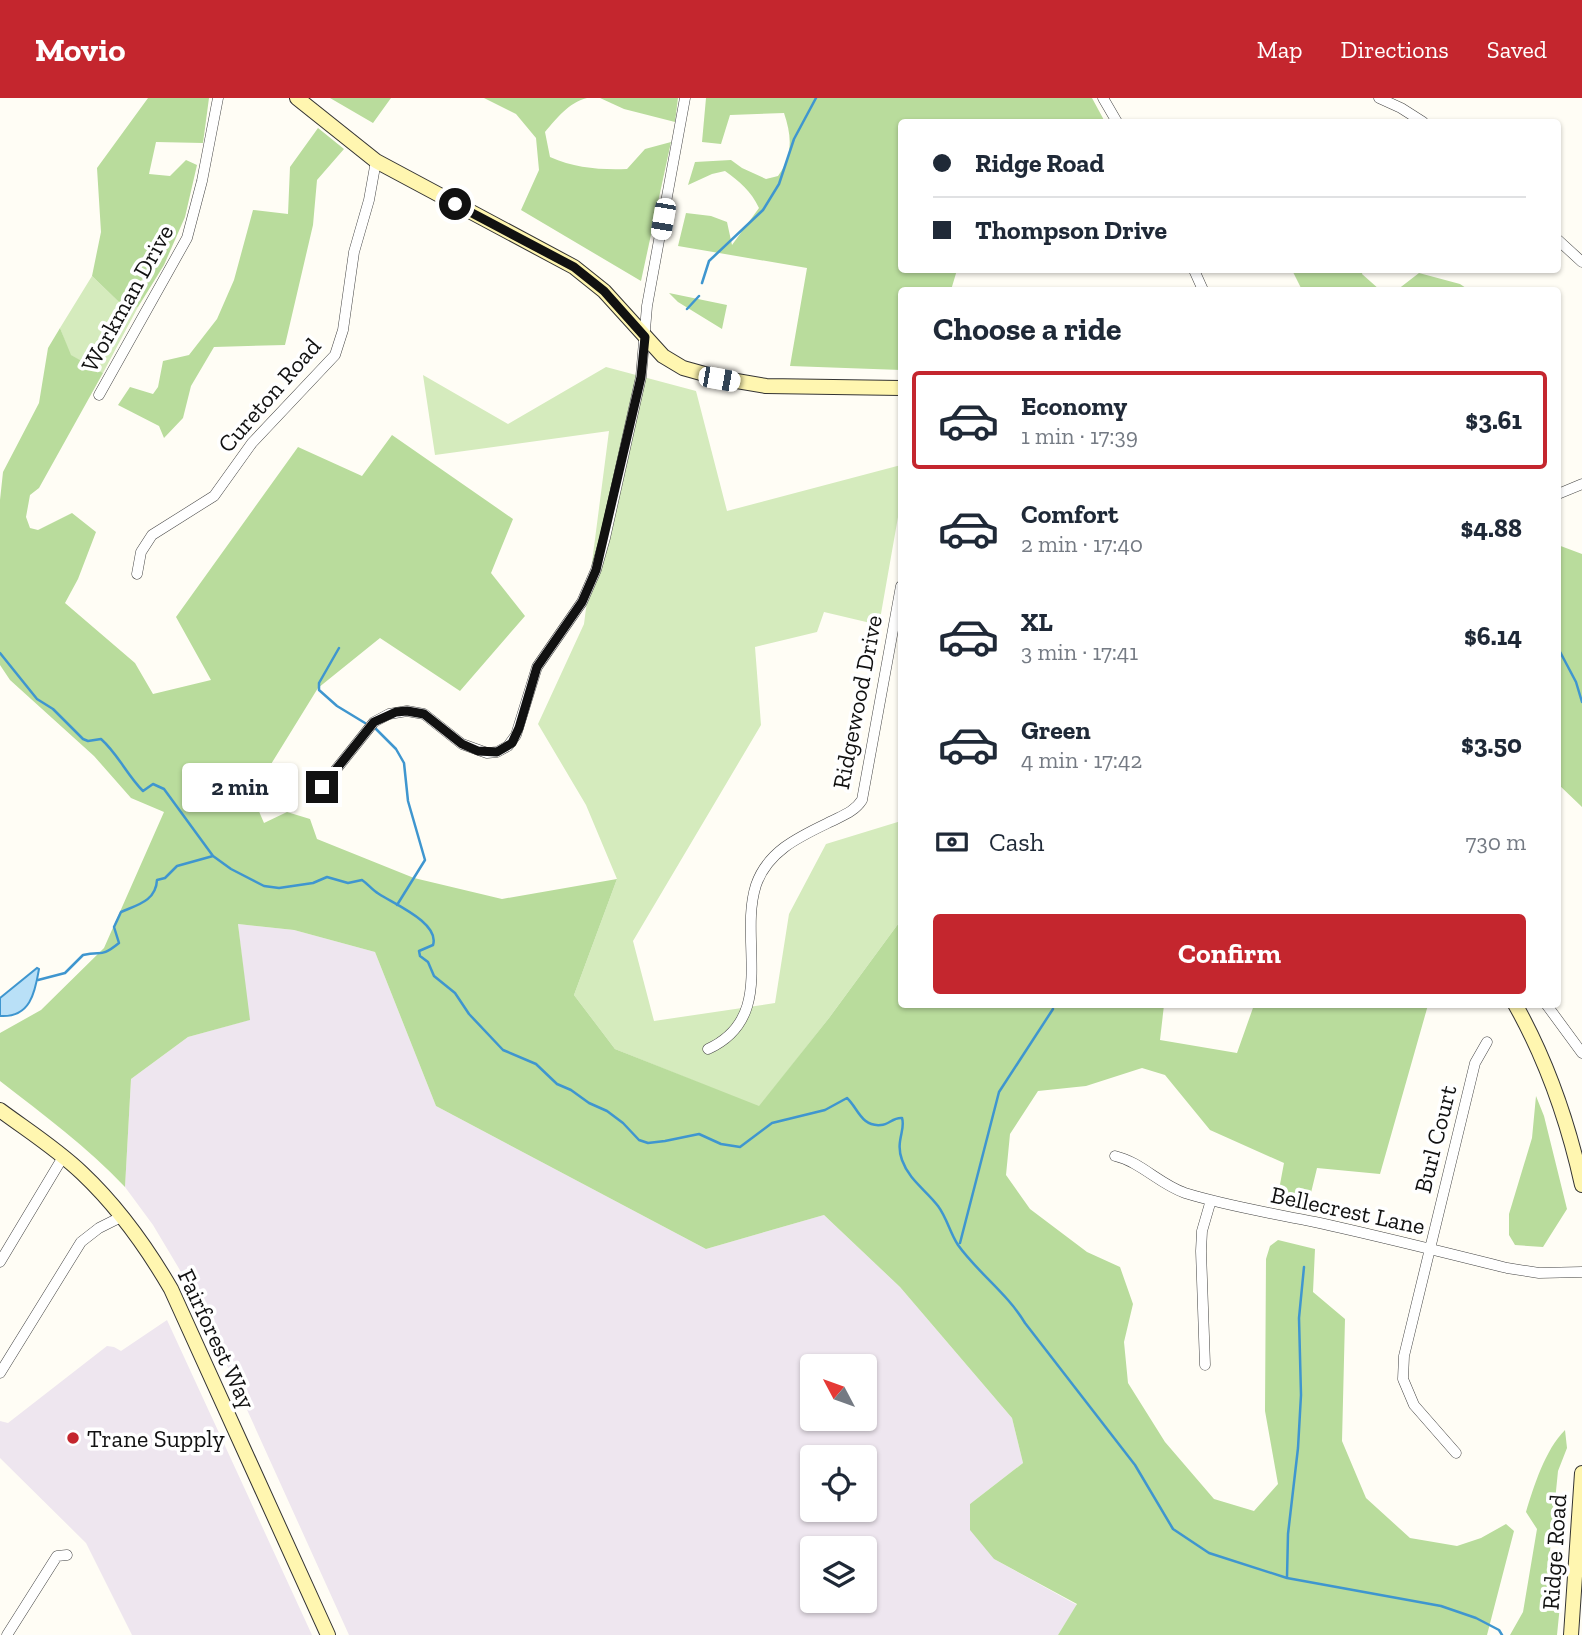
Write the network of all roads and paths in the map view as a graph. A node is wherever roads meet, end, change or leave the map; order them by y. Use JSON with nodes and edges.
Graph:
{"nodes":[{"id":1,"x":218,"y":98,"type":"edge"},
{"id":2,"x":297,"y":98,"type":"edge"},
{"id":3,"x":685,"y":98,"type":"edge"},
{"id":4,"x":1103,"y":98,"type":"edge"},
{"id":5,"x":1379,"y":98,"type":"edge"},
{"id":6,"x":1114,"y":119,"type":"edge"},
{"id":7,"x":1418,"y":119,"type":"edge"},
{"id":8,"x":376,"y":161,"type":"junction"},
{"id":9,"x":1561,"y":243,"type":"edge"},
{"id":10,"x":1582,"y":262,"type":"edge"},
{"id":11,"x":645,"y":337,"type":"junction"},
{"id":12,"x":898,"y":388,"type":"edge"},
{"id":13,"x":99,"y":395,"type":"dead end"},
{"id":14,"x":1582,"y":484,"type":"edge"},
{"id":15,"x":1561,"y":493,"type":"edge"},
{"id":16,"x":137,"y":574,"type":"dead end"},
{"id":17,"x":898,"y":602,"type":"edge"},
{"id":18,"x":322,"y":787,"type":"dead end"},
{"id":19,"x":1517,"y":1008,"type":"edge"},
{"id":20,"x":1549,"y":1008,"type":"edge"},
{"id":21,"x":1487,"y":1042,"type":"dead end"},
{"id":22,"x":708,"y":1049,"type":"dead end"},
{"id":23,"x":1582,"y":1053,"type":"edge"},
{"id":24,"x":0,"y":1110,"type":"edge"},
{"id":25,"x":1115,"y":1156,"type":"dead end"},
{"id":26,"x":63,"y":1157,"type":"junction"},
{"id":27,"x":1582,"y":1185,"type":"edge"},
{"id":28,"x":1211,"y":1200,"type":"junction"},
{"id":29,"x":122,"y":1216,"type":"junction"},
{"id":30,"x":1429,"y":1249,"type":"junction"},
{"id":31,"x":0,"y":1262,"type":"edge"},
{"id":32,"x":1582,"y":1272,"type":"edge"},
{"id":33,"x":1205,"y":1364,"type":"dead end"},
{"id":34,"x":0,"y":1373,"type":"edge"},
{"id":35,"x":1456,"y":1453,"type":"dead end"},
{"id":36,"x":1582,"y":1473,"type":"edge"},
{"id":37,"x":67,"y":1555,"type":"dead end"},
{"id":38,"x":7,"y":1635,"type":"edge"},
{"id":39,"x":328,"y":1635,"type":"edge"},
{"id":40,"x":1571,"y":1635,"type":"edge"}],
"edges":[{"from":1,"to":13,"type":"street","name":"Workman Drive"},
{"from":2,"to":8,"type":"street"},
{"from":3,"to":11,"type":"street"},
{"from":4,"to":6,"type":"street"},
{"from":5,"to":7,"type":"street"},
{"from":8,"to":11,"type":"street"},
{"from":8,"to":16,"type":"street","name":"Cureton Road"},
{"from":9,"to":10,"type":"street"},
{"from":11,"to":12,"type":"street"},
{"from":11,"to":18,"type":"street"},
{"from":14,"to":15,"type":"street"},
{"from":17,"to":22,"type":"street","name":"Ridgewood Drive"},
{"from":19,"to":27,"type":"street"},
{"from":20,"to":23,"type":"street"},
{"from":21,"to":30,"type":"street","name":"Burl Court"},
{"from":24,"to":26,"type":"street","name":"Fairforest Way"},
{"from":25,"to":28,"type":"street","name":"Bellecrest Lane"},
{"from":26,"to":29,"type":"street","name":"Fairforest Way"},
{"from":26,"to":31,"type":"street"},
{"from":28,"to":30,"type":"street","name":"Bellecrest Lane"},
{"from":28,"to":33,"type":"street"},
{"from":29,"to":34,"type":"street"},
{"from":29,"to":39,"type":"street","name":"Fairforest Way"},
{"from":30,"to":32,"type":"street","name":"Bellecrest Lane"},
{"from":30,"to":35,"type":"street","name":"Burl Court"},
{"from":36,"to":40,"type":"street","name":"Ridge Road"},
{"from":37,"to":38,"type":"street"}]}
